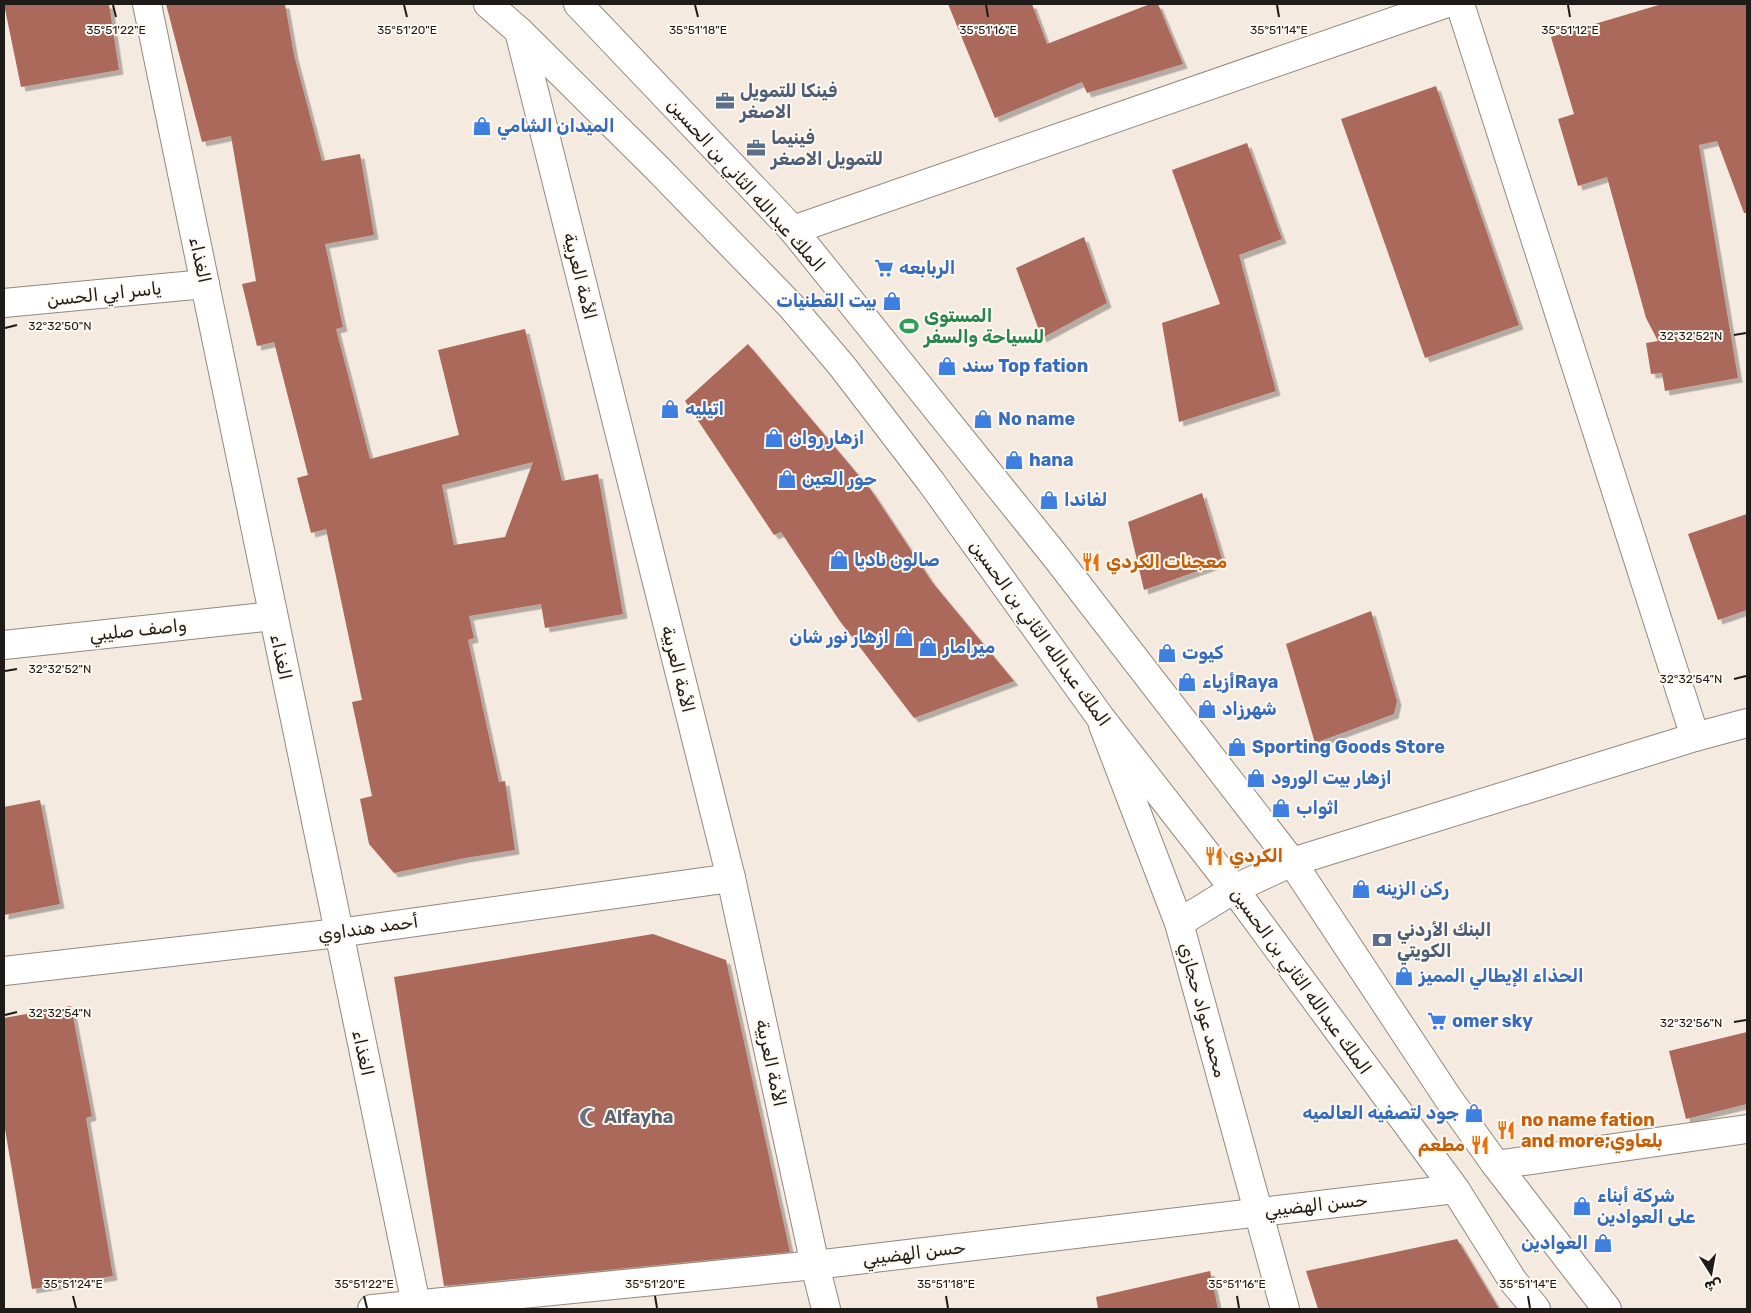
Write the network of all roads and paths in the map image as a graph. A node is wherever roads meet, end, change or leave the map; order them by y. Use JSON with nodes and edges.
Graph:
{"nodes":[{"id":1,"x":148,"y":4,"type":"edge"},
{"id":2,"x":488,"y":4,"type":"edge"},
{"id":3,"x":578,"y":4,"type":"edge"},
{"id":4,"x":1444,"y":4,"type":"edge"},
{"id":5,"x":1460,"y":4,"type":"edge"},
{"id":6,"x":519,"y":31,"type":"junction"},
{"id":7,"x":793,"y":230,"type":"junction"},
{"id":8,"x":205,"y":284,"type":"junction"},
{"id":9,"x":4,"y":304,"type":"edge"},
{"id":10,"x":273,"y":616,"type":"junction"},
{"id":11,"x":4,"y":645,"type":"edge"},
{"id":12,"x":1100,"y":717,"type":"junction"},
{"id":13,"x":1747,"y":723,"type":"edge"},
{"id":14,"x":1695,"y":737,"type":"junction"},
{"id":15,"x":1292,"y":862,"type":"junction"},
{"id":16,"x":731,"y":878,"type":"junction"},
{"id":17,"x":1234,"y":890,"type":"junction"},
{"id":18,"x":1179,"y":923,"type":"junction"},
{"id":19,"x":338,"y":933,"type":"junction"},
{"id":20,"x":4,"y":971,"type":"edge"},
{"id":21,"x":1747,"y":1129,"type":"edge"},
{"id":22,"x":1496,"y":1164,"type":"junction"},
{"id":23,"x":1455,"y":1189,"type":"junction"},
{"id":24,"x":1258,"y":1211,"type":"junction"},
{"id":25,"x":815,"y":1265,"type":"junction"},
{"id":26,"x":1514,"y":1281,"type":"junction"},
{"id":27,"x":416,"y":1307,"type":"edge"},
{"id":28,"x":372,"y":1309,"type":"edge"},
{"id":29,"x":826,"y":1309,"type":"edge"},
{"id":30,"x":1285,"y":1309,"type":"edge"},
{"id":31,"x":1522,"y":1309,"type":"edge"},
{"id":32,"x":1536,"y":1309,"type":"edge"},
{"id":33,"x":1607,"y":1309,"type":"edge"}],
"edges":[{"from":1,"to":8,"type":"street","name":"الغذاء"},
{"from":2,"to":6,"type":"street","name":"الملك عبدالله الثاني بن الحسين"},
{"from":3,"to":7,"type":"street","name":"الملك عبدالله الثاني بن الحسين"},
{"from":4,"to":7,"type":"street"},
{"from":5,"to":14,"type":"street"},
{"from":6,"to":12,"type":"street","name":"الملك عبدالله الثاني بن الحسين"},
{"from":6,"to":16,"type":"street","name":"الأمة العربية"},
{"from":7,"to":15,"type":"street","name":"الملك عبدالله الثاني بن الحسين"},
{"from":8,"to":9,"type":"street","name":"ياسر ابي الحسن"},
{"from":8,"to":10,"type":"street","name":"الغذاء"},
{"from":10,"to":11,"type":"street","name":"واصف صليبي"},
{"from":10,"to":19,"type":"street","name":"الغذاء"},
{"from":12,"to":17,"type":"street","name":"الملك عبدالله الثاني بن الحسين"},
{"from":12,"to":18,"type":"street","name":"محمد عواد حجازي"},
{"from":13,"to":14,"type":"street"},
{"from":14,"to":15,"type":"street"},
{"from":15,"to":17,"type":"street"},
{"from":15,"to":22,"type":"street","name":"الملك عبدالله الثاني بن الحسين"},
{"from":16,"to":19,"type":"street","name":"أحمد هنداوي"},
{"from":16,"to":25,"type":"street","name":"الأمة العربية"},
{"from":17,"to":18,"type":"street"},
{"from":17,"to":23,"type":"street","name":"الملك عبدالله الثاني بن الحسين"},
{"from":18,"to":24,"type":"street","name":"محمد عواد حجازي"},
{"from":19,"to":20,"type":"street","name":"أحمد هنداوي"},
{"from":19,"to":27,"type":"street","name":"الغذاء"},
{"from":21,"to":22,"type":"street"},
{"from":22,"to":33,"type":"street","name":"الملك عبدالله الثاني بن الحسين"},
{"from":23,"to":24,"type":"street","name":"حسن الهضيبي"},
{"from":23,"to":26,"type":"street","name":"الملك عبدالله الثاني بن الحسين"},
{"from":24,"to":25,"type":"street","name":"حسن الهضيبي"},
{"from":24,"to":30,"type":"street","name":"محمد عواد حجازي"},
{"from":25,"to":27,"type":"street","name":"حسن الهضيبي"},
{"from":25,"to":29,"type":"street","name":"الأمة العربية"},
{"from":26,"to":31,"type":"street"},
{"from":26,"to":32,"type":"street","name":"الملك عبدالله الثاني بن الحسين"},
{"from":27,"to":28,"type":"street","name":"حسن الهضيبي"}]}
